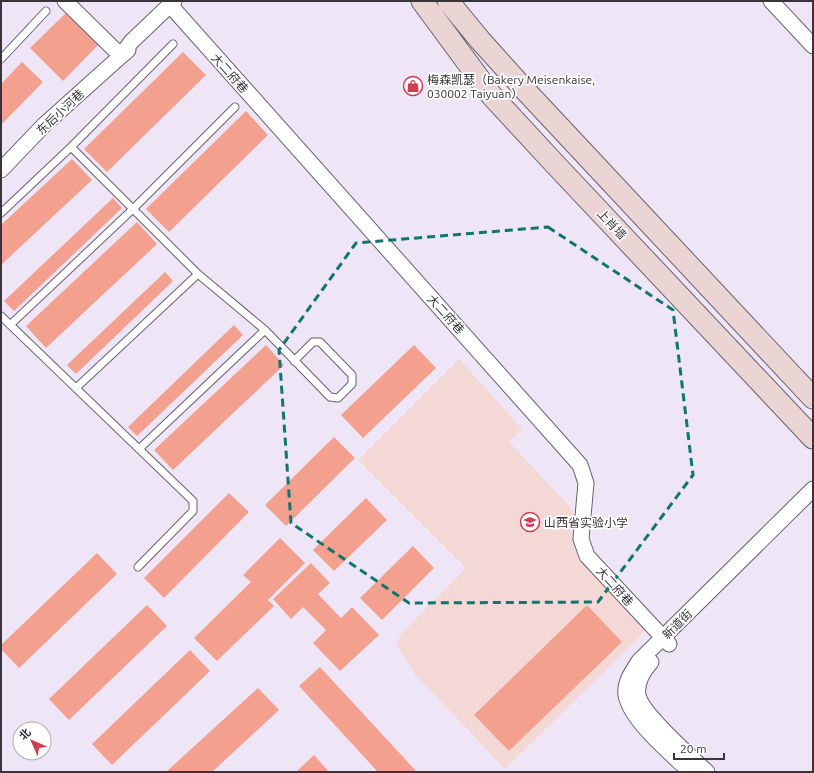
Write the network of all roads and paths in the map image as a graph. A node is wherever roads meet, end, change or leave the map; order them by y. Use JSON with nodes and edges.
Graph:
{"nodes":[{"id":1,"x":65,"y":1,"type":"edge"},
{"id":2,"x":422,"y":1,"type":"edge"},
{"id":3,"x":448,"y":1,"type":"edge"},
{"id":4,"x":771,"y":1,"type":"edge"},
{"id":5,"x":175,"y":4,"type":"edge"},
{"id":6,"x":46,"y":11,"type":"dead end"},
{"id":7,"x":173,"y":44,"type":"dead end"},
{"id":8,"x":813,"y":46,"type":"edge"},
{"id":9,"x":121,"y":56,"type":"junction"},
{"id":10,"x":1,"y":59,"type":"edge"},
{"id":11,"x":235,"y":107,"type":"dead end"},
{"id":12,"x":71,"y":147,"type":"junction"},
{"id":13,"x":1,"y":170,"type":"edge"},
{"id":14,"x":133,"y":209,"type":"junction"},
{"id":15,"x":1,"y":213,"type":"edge"},
{"id":16,"x":198,"y":274,"type":"junction"},
{"id":17,"x":1,"y":316,"type":"edge"},
{"id":18,"x":10,"y":325,"type":"junction"},
{"id":19,"x":265,"y":330,"type":"junction"},
{"id":20,"x":294,"y":361,"type":"junction"},
{"id":21,"x":76,"y":388,"type":"junction"},
{"id":22,"x":813,"y":398,"type":"edge"},
{"id":23,"x":813,"y":438,"type":"edge"},
{"id":24,"x":139,"y":450,"type":"junction"},
{"id":25,"x":813,"y":489,"type":"edge"},
{"id":26,"x":813,"y":500,"type":"edge"},
{"id":27,"x":138,"y":567,"type":"dead end"},
{"id":28,"x":666,"y":641,"type":"junction"},
{"id":29,"x":690,"y":772,"type":"edge"},
{"id":30,"x":707,"y":772,"type":"edge"}],
"edges":[{"from":1,"to":9,"type":"street"},
{"from":2,"to":23,"type":"street","name":"上肖墙"},
{"from":3,"to":22,"type":"street"},
{"from":4,"to":8,"type":"street"},
{"from":5,"to":9,"type":"street","name":"东后小河巷"},
{"from":5,"to":28,"type":"street","name":"大二府巷"},
{"from":6,"to":10,"type":"lane"},
{"from":7,"to":12,"type":"lane"},
{"from":9,"to":13,"type":"street","name":"东后小河巷"},
{"from":11,"to":14,"type":"lane"},
{"from":12,"to":14,"type":"lane"},
{"from":12,"to":15,"type":"lane"},
{"from":14,"to":16,"type":"lane"},
{"from":14,"to":18,"type":"lane"},
{"from":16,"to":19,"type":"lane"},
{"from":16,"to":21,"type":"lane"},
{"from":17,"to":18,"type":"lane"},
{"from":18,"to":21,"type":"lane"},
{"from":19,"to":20,"type":"lane"},
{"from":19,"to":24,"type":"lane"},
{"from":20,"to":20,"type":"lane"},
{"from":21,"to":24,"type":"lane"},
{"from":24,"to":27,"type":"lane"},
{"from":25,"to":28,"type":"street","name":"新道街"},
{"from":26,"to":28,"type":"street","name":"新道街"},
{"from":28,"to":29,"type":"street","name":"新道街"},
{"from":28,"to":30,"type":"street","name":"新道街"}]}
